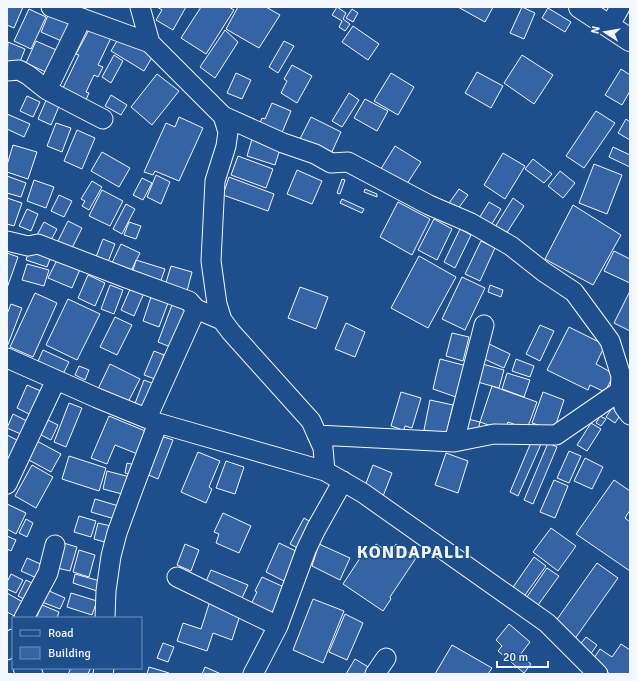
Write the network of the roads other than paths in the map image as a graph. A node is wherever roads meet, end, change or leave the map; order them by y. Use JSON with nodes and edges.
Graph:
{"nodes":[{"id":1,"x":50,"y":7,"type":"edge"},
{"id":2,"x":140,"y":7,"type":"edge"},
{"id":3,"x":580,"y":7,"type":"edge"},
{"id":4,"x":620,"y":7,"type":"edge"},
{"id":5,"x":82,"y":18,"type":"junction"},
{"id":6,"x":609,"y":27,"type":"junction"},
{"id":7,"x":630,"y":40,"type":"edge"},
{"id":8,"x":150,"y":43,"type":"junction"},
{"id":9,"x":7,"y":71,"type":"edge"},
{"id":10,"x":47,"y":90,"type":"junction"},
{"id":11,"x":223,"y":116,"type":"junction"},
{"id":12,"x":103,"y":119,"type":"dead end"},
{"id":13,"x":7,"y":241,"type":"edge"},
{"id":14,"x":196,"y":309,"type":"junction"},
{"id":15,"x":222,"y":320,"type":"junction"},
{"id":16,"x":484,"y":325,"type":"dead end"},
{"id":17,"x":9,"y":365,"type":"edge"},
{"id":18,"x":630,"y":375,"type":"edge"},
{"id":19,"x":56,"y":380,"type":"junction"},
{"id":20,"x":620,"y":391,"type":"junction"},
{"id":21,"x":630,"y":414,"type":"edge"},
{"id":22,"x":152,"y":420,"type":"junction"},
{"id":23,"x":317,"y":435,"type":"junction"},
{"id":24,"x":454,"y":442,"type":"junction"},
{"id":25,"x":325,"y":471,"type":"junction"},
{"id":26,"x":343,"y":482,"type":"junction"},
{"id":27,"x":7,"y":484,"type":"edge"},
{"id":28,"x":55,"y":545,"type":"dead end"},
{"id":29,"x":177,"y":577,"type":"dead end"},
{"id":30,"x":25,"y":617,"type":"edge"},
{"id":31,"x":104,"y":617,"type":"edge"},
{"id":32,"x":278,"y":626,"type":"junction"},
{"id":33,"x":12,"y":641,"type":"edge"},
{"id":34,"x":7,"y":650,"type":"edge"},
{"id":35,"x":386,"y":658,"type":"dead end"},
{"id":36,"x":253,"y":674,"type":"edge"},
{"id":37,"x":375,"y":674,"type":"edge"},
{"id":38,"x":598,"y":674,"type":"edge"}],
"edges":[{"from":1,"to":5,"type":"street"},
{"from":2,"to":8,"type":"street"},
{"from":3,"to":6,"type":"main road"},
{"from":4,"to":6,"type":"street"},
{"from":5,"to":8,"type":"street"},
{"from":5,"to":10,"type":"street"},
{"from":6,"to":7,"type":"main road"},
{"from":8,"to":11,"type":"street"},
{"from":9,"to":10,"type":"street"},
{"from":10,"to":12,"type":"street"},
{"from":11,"to":15,"type":"street"},
{"from":11,"to":20,"type":"street"},
{"from":13,"to":14,"type":"street"},
{"from":14,"to":15,"type":"street"},
{"from":14,"to":22,"type":"street"},
{"from":15,"to":23,"type":"street"},
{"from":16,"to":24,"type":"street"},
{"from":17,"to":19,"type":"street"},
{"from":18,"to":20,"type":"street"},
{"from":19,"to":22,"type":"street"},
{"from":19,"to":27,"type":"street"},
{"from":20,"to":21,"type":"street"},
{"from":20,"to":24,"type":"street"},
{"from":22,"to":25,"type":"street"},
{"from":22,"to":31,"type":"street"},
{"from":23,"to":24,"type":"street"},
{"from":23,"to":25,"type":"street"},
{"from":25,"to":26,"type":"street"},
{"from":26,"to":32,"type":"street"},
{"from":26,"to":38,"type":"street"},
{"from":28,"to":30,"type":"street"},
{"from":29,"to":32,"type":"street"},
{"from":32,"to":36,"type":"street"},
{"from":33,"to":34,"type":"street"},
{"from":35,"to":37,"type":"street"}]}
